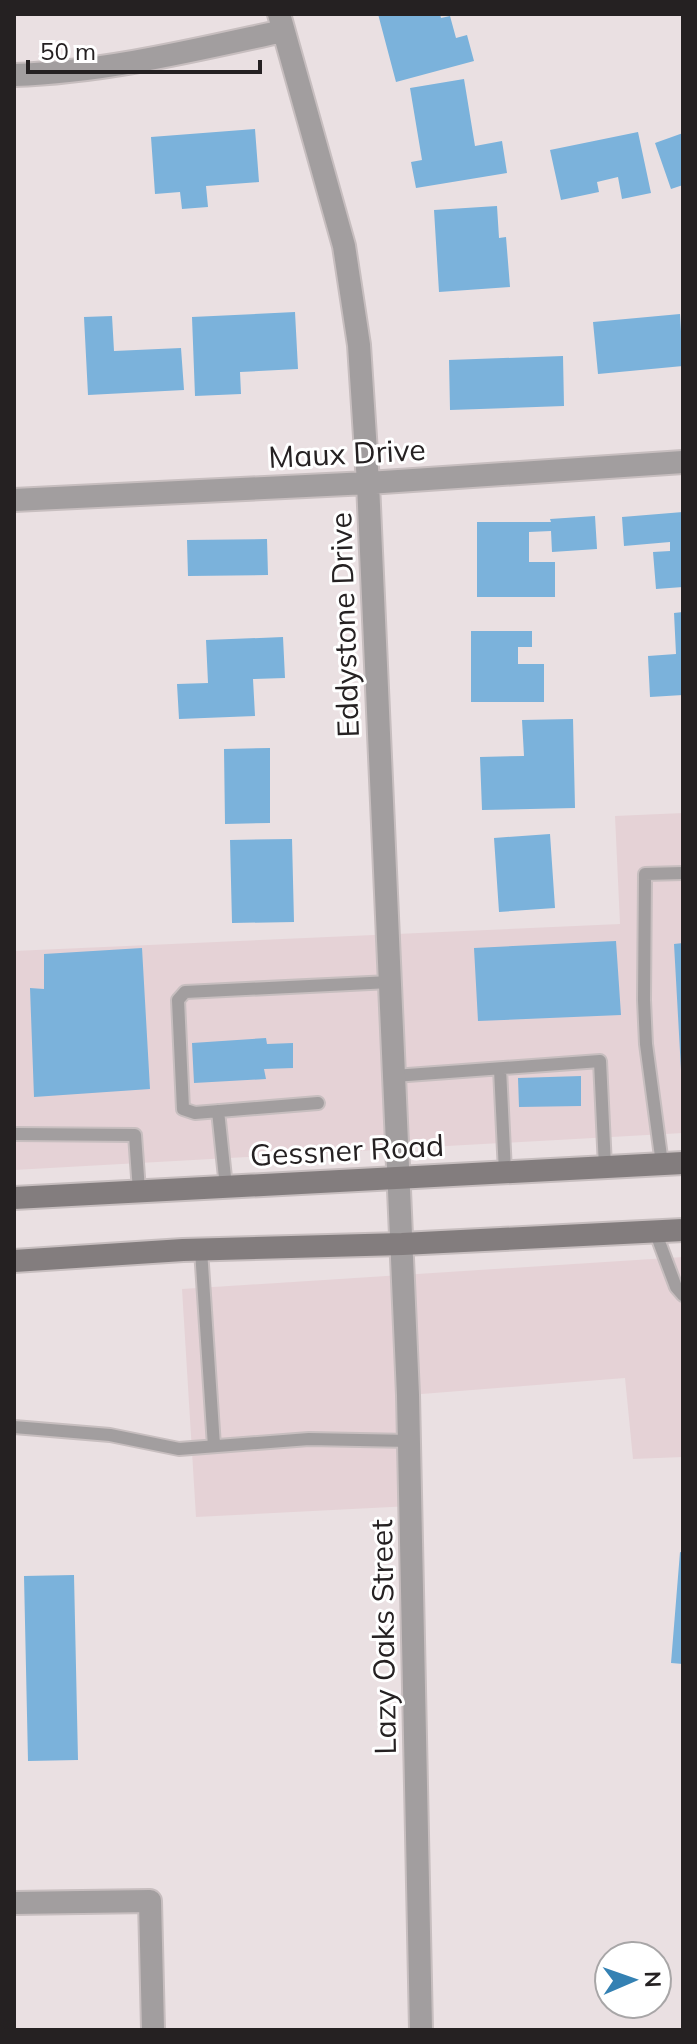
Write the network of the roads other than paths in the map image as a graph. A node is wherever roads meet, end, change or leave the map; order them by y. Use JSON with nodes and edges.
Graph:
{"nodes":[{"id":1,"x":281,"y":22,"type":"edge"},
{"id":2,"x":14,"y":75,"type":"edge"},
{"id":3,"x":683,"y":462,"type":"edge"},
{"id":4,"x":368,"y":483,"type":"junction"},
{"id":5,"x":14,"y":500,"type":"edge"},
{"id":6,"x":683,"y":873,"type":"edge"},
{"id":7,"x":390,"y":982,"type":"junction"},
{"id":8,"x":500,"y":1069,"type":"junction"},
{"id":9,"x":394,"y":1076,"type":"junction"},
{"id":10,"x":318,"y":1103,"type":"dead end"},
{"id":11,"x":218,"y":1111,"type":"junction"},
{"id":12,"x":14,"y":1134,"type":"edge"},
{"id":13,"x":673,"y":1164,"type":"edge"},
{"id":14,"x":605,"y":1167,"type":"junction"},
{"id":15,"x":505,"y":1172,"type":"junction"},
{"id":16,"x":398,"y":1178,"type":"junction"},
{"id":17,"x":226,"y":1187,"type":"junction"},
{"id":18,"x":139,"y":1191,"type":"junction"},
{"id":19,"x":14,"y":1198,"type":"edge"},
{"id":20,"x":683,"y":1230,"type":"edge"},
{"id":21,"x":655,"y":1231,"type":"junction"},
{"id":22,"x":402,"y":1244,"type":"junction"},
{"id":23,"x":201,"y":1250,"type":"junction"},
{"id":24,"x":14,"y":1261,"type":"edge"},
{"id":25,"x":683,"y":1295,"type":"edge"},
{"id":26,"x":14,"y":1427,"type":"edge"},
{"id":27,"x":410,"y":1441,"type":"junction"},
{"id":28,"x":214,"y":1446,"type":"junction"},
{"id":29,"x":14,"y":1903,"type":"edge"},
{"id":30,"x":153,"y":2030,"type":"edge"},
{"id":31,"x":421,"y":2030,"type":"edge"}],
"edges":[{"from":1,"to":2,"type":"street"},
{"from":1,"to":4,"type":"street","name":"Eddystone Drive"},
{"from":3,"to":4,"type":"street","name":"Maux Drive"},
{"from":4,"to":5,"type":"street","name":"Maux Drive"},
{"from":4,"to":7,"type":"street","name":"Eddystone Drive"},
{"from":6,"to":13,"type":"lane"},
{"from":7,"to":9,"type":"street","name":"Eddystone Drive"},
{"from":7,"to":11,"type":"lane"},
{"from":8,"to":9,"type":"lane"},
{"from":8,"to":14,"type":"lane"},
{"from":8,"to":15,"type":"lane"},
{"from":9,"to":16,"type":"street","name":"Eddystone Drive"},
{"from":10,"to":11,"type":"lane"},
{"from":11,"to":17,"type":"lane"},
{"from":12,"to":18,"type":"lane"},
{"from":13,"to":14,"type":"main road","name":"Gessner Road"},
{"from":14,"to":15,"type":"main road","name":"Gessner Road"},
{"from":15,"to":16,"type":"main road","name":"Gessner Road"},
{"from":16,"to":17,"type":"main road","name":"Gessner Road"},
{"from":16,"to":22,"type":"street","name":"Eddystone Drive"},
{"from":17,"to":18,"type":"main road","name":"Gessner Road"},
{"from":18,"to":19,"type":"main road","name":"Gessner Road"},
{"from":20,"to":21,"type":"main road"},
{"from":21,"to":22,"type":"main road"},
{"from":21,"to":25,"type":"lane"},
{"from":22,"to":23,"type":"main road"},
{"from":22,"to":27,"type":"street","name":"Lazy Oaks Street"},
{"from":23,"to":24,"type":"main road"},
{"from":23,"to":28,"type":"lane"},
{"from":26,"to":28,"type":"lane"},
{"from":27,"to":28,"type":"lane"},
{"from":27,"to":31,"type":"street","name":"Lazy Oaks Street"},
{"from":29,"to":30,"type":"street"}]}
